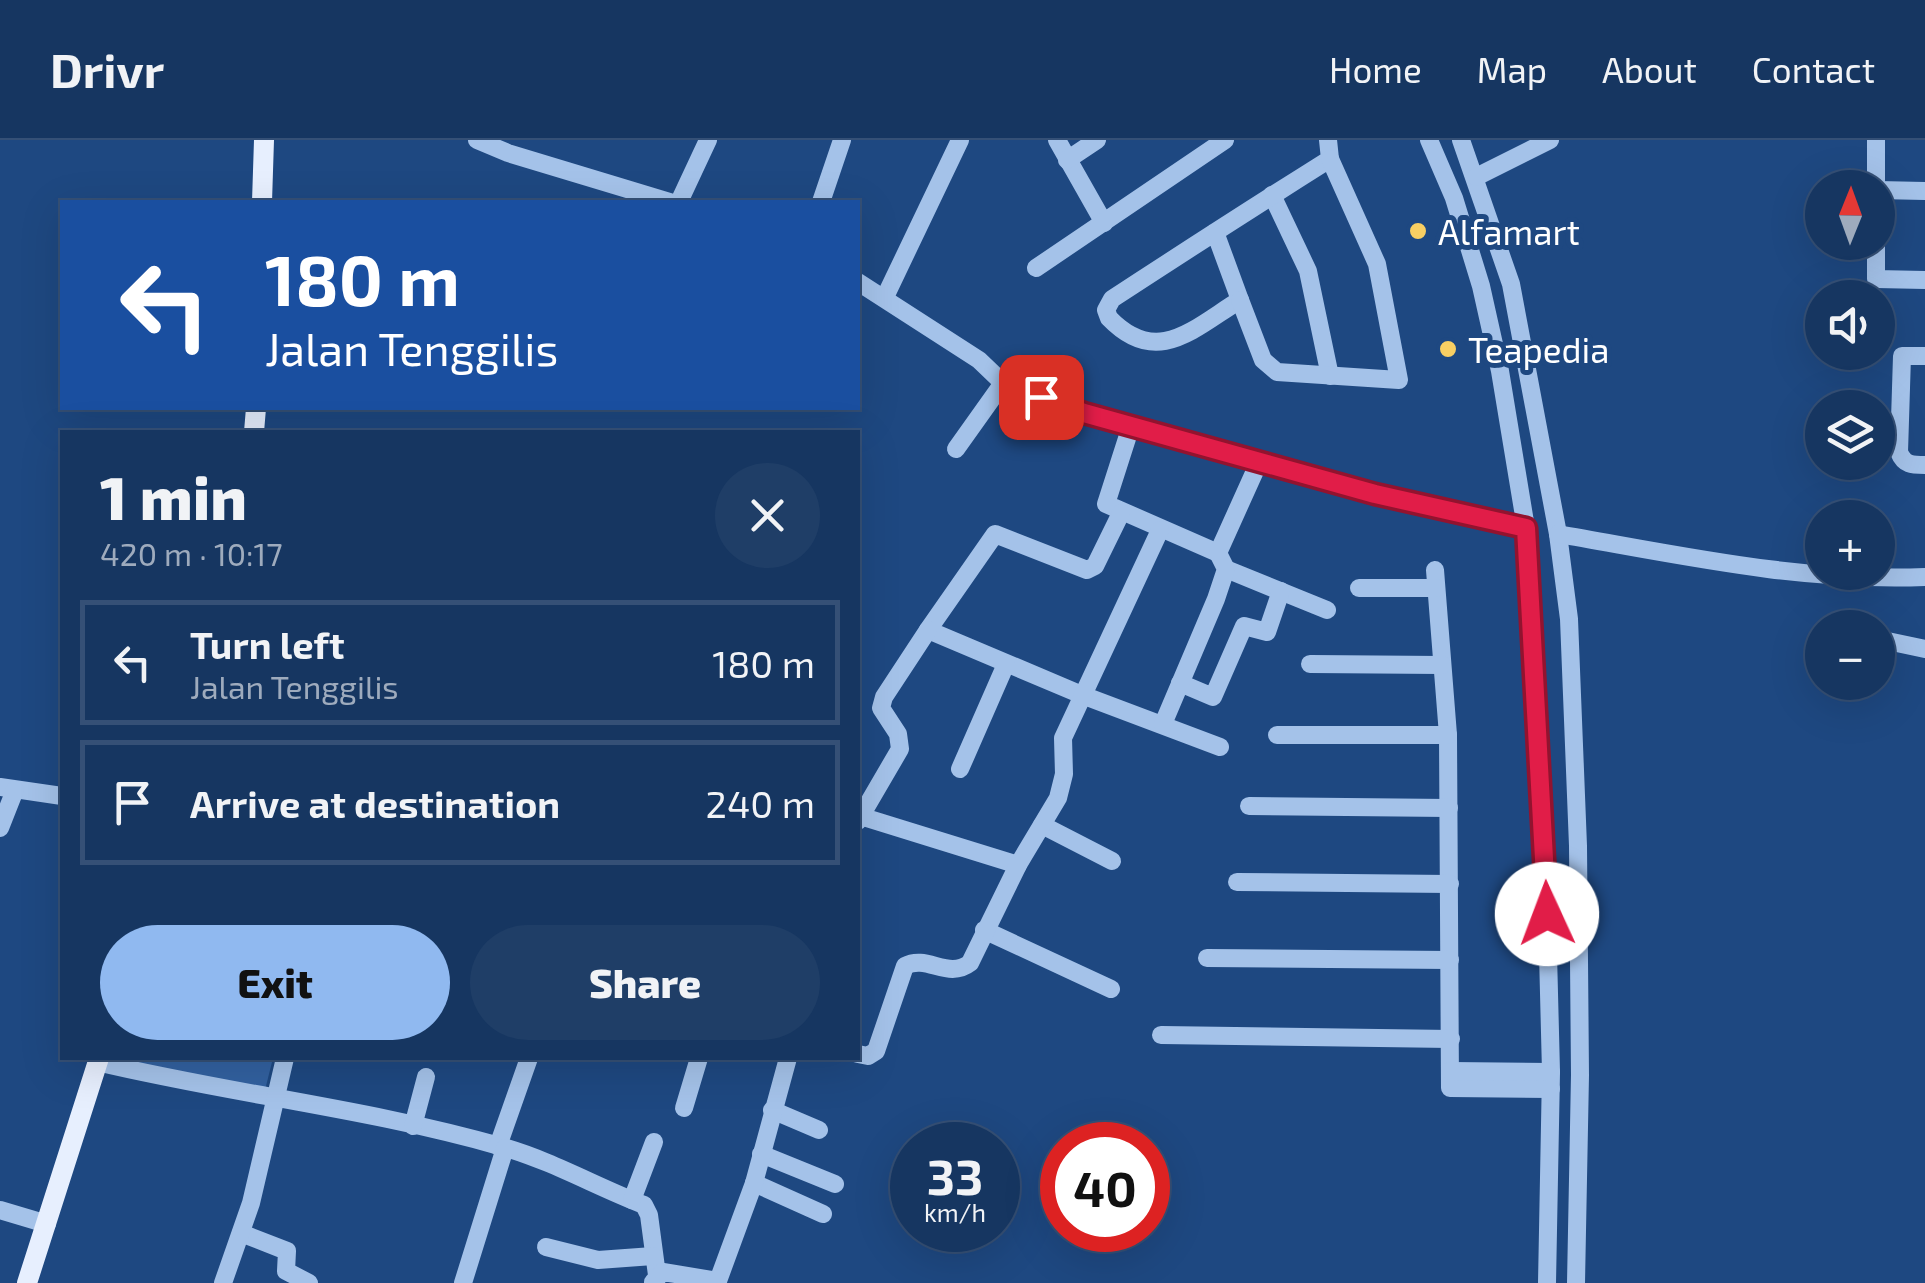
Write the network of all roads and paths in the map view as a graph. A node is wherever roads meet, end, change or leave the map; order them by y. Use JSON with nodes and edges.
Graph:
{"nodes":[{"id":1,"x":264,"y":140,"type":"edge"},
{"id":2,"x":477,"y":140,"type":"edge"},
{"id":3,"x":708,"y":140,"type":"edge"},
{"id":4,"x":842,"y":140,"type":"edge"},
{"id":5,"x":960,"y":140,"type":"edge"},
{"id":6,"x":1057,"y":140,"type":"edge"},
{"id":7,"x":1097,"y":140,"type":"edge"},
{"id":8,"x":1226,"y":140,"type":"edge"},
{"id":9,"x":1429,"y":140,"type":"edge"},
{"id":10,"x":1461,"y":140,"type":"edge"},
{"id":11,"x":1550,"y":140,"type":"edge"},
{"id":12,"x":1876,"y":140,"type":"edge"},
{"id":13,"x":1329,"y":149,"type":"edge"},
{"id":14,"x":1066,"y":160,"type":"junction"},
{"id":15,"x":1877,"y":170,"type":"edge"},
{"id":16,"x":1476,"y":177,"type":"junction"},
{"id":17,"x":1895,"y":190,"type":"edge"},
{"id":18,"x":1925,"y":192,"type":"edge"},
{"id":19,"x":1272,"y":195,"type":"junction"},
{"id":20,"x":262,"y":200,"type":"edge"},
{"id":21,"x":663,"y":200,"type":"edge"},
{"id":22,"x":679,"y":200,"type":"edge"},
{"id":23,"x":823,"y":200,"type":"edge"},
{"id":24,"x":1104,"y":223,"type":"junction"},
{"id":25,"x":1214,"y":232,"type":"junction"},
{"id":26,"x":1876,"y":260,"type":"edge"},
{"id":27,"x":1036,"y":268,"type":"dead end"},
{"id":28,"x":1925,"y":280,"type":"edge"},
{"id":29,"x":860,"y":283,"type":"edge"},
{"id":30,"x":885,"y":296,"type":"junction"},
{"id":31,"x":1240,"y":300,"type":"junction"},
{"id":32,"x":1925,"y":356,"type":"edge"},
{"id":33,"x":1526,"y":364,"type":"junction"},
{"id":34,"x":1500,"y":371,"type":"junction"},
{"id":35,"x":1330,"y":376,"type":"junction"},
{"id":36,"x":1004,"y":383,"type":"junction"},
{"id":37,"x":1131,"y":426,"type":"junction"},
{"id":38,"x":956,"y":449,"type":"dead end"},
{"id":39,"x":1259,"y":462,"type":"junction"},
{"id":40,"x":1925,"y":464,"type":"edge"},
{"id":41,"x":1121,"y":512,"type":"junction"},
{"id":42,"x":1526,"y":528,"type":"junction"},
{"id":43,"x":1160,"y":530,"type":"junction"},
{"id":44,"x":1558,"y":534,"type":"junction"},
{"id":45,"x":1222,"y":561,"type":"junction"},
{"id":46,"x":1925,"y":577,"type":"edge"},
{"id":47,"x":1359,"y":588,"type":"dead end"},
{"id":48,"x":1281,"y":590,"type":"junction"},
{"id":49,"x":1327,"y":610,"type":"dead end"},
{"id":50,"x":928,"y":630,"type":"junction"},
{"id":51,"x":1895,"y":643,"type":"edge"},
{"id":52,"x":1925,"y":649,"type":"edge"},
{"id":53,"x":1006,"y":664,"type":"junction"},
{"id":54,"x":1310,"y":664,"type":"dead end"},
{"id":55,"x":1442,"y":665,"type":"junction"},
{"id":56,"x":1180,"y":683,"type":"junction"},
{"id":57,"x":1082,"y":695,"type":"junction"},
{"id":58,"x":1163,"y":724,"type":"junction"},
{"id":59,"x":1277,"y":735,"type":"dead end"},
{"id":60,"x":1448,"y":735,"type":"junction"},
{"id":61,"x":1576,"y":743,"type":"junction"},
{"id":62,"x":1220,"y":747,"type":"dead end"},
{"id":63,"x":1539,"y":747,"type":"junction"},
{"id":64,"x":960,"y":769,"type":"dead end"},
{"id":65,"x":8,"y":789,"type":"edge"},
{"id":66,"x":60,"y":796,"type":"edge"},
{"id":67,"x":1249,"y":806,"type":"dead end"},
{"id":68,"x":1449,"y":808,"type":"junction"},
{"id":69,"x":860,"y":816,"type":"edge"},
{"id":70,"x":860,"y":818,"type":"edge"},
{"id":71,"x":1042,"y":825,"type":"junction"},
{"id":72,"x":0,"y":828,"type":"edge"},
{"id":73,"x":1112,"y":861,"type":"dead end"},
{"id":74,"x":1018,"y":865,"type":"junction"},
{"id":75,"x":1238,"y":882,"type":"dead end"},
{"id":76,"x":1450,"y":884,"type":"junction"},
{"id":77,"x":984,"y":930,"type":"junction"},
{"id":78,"x":1207,"y":958,"type":"dead end"},
{"id":79,"x":1450,"y":960,"type":"junction"},
{"id":80,"x":1111,"y":989,"type":"dead end"},
{"id":81,"x":1161,"y":1035,"type":"dead end"},
{"id":82,"x":1451,"y":1040,"type":"junction"},
{"id":83,"x":860,"y":1054,"type":"edge"},
{"id":84,"x":98,"y":1060,"type":"edge"},
{"id":85,"x":284,"y":1060,"type":"edge"},
{"id":86,"x":528,"y":1060,"type":"edge"},
{"id":87,"x":697,"y":1060,"type":"edge"},
{"id":88,"x":787,"y":1060,"type":"edge"},
{"id":89,"x":426,"y":1076,"type":"dead end"},
{"id":90,"x":1551,"y":1081,"type":"junction"},
{"id":91,"x":274,"y":1100,"type":"junction"},
{"id":92,"x":684,"y":1108,"type":"dead end"},
{"id":93,"x":772,"y":1110,"type":"junction"},
{"id":94,"x":413,"y":1126,"type":"junction"},
{"id":95,"x":819,"y":1130,"type":"dead end"},
{"id":96,"x":654,"y":1142,"type":"dead end"},
{"id":97,"x":502,"y":1147,"type":"junction"},
{"id":98,"x":761,"y":1154,"type":"junction"},
{"id":99,"x":754,"y":1183,"type":"junction"},
{"id":100,"x":836,"y":1184,"type":"dead end"},
{"id":101,"x":632,"y":1200,"type":"junction"},
{"id":102,"x":0,"y":1210,"type":"edge"},
{"id":103,"x":823,"y":1214,"type":"dead end"},
{"id":104,"x":47,"y":1224,"type":"junction"},
{"id":105,"x":241,"y":1233,"type":"junction"},
{"id":106,"x":546,"y":1246,"type":"dead end"},
{"id":107,"x":653,"y":1256,"type":"junction"},
{"id":108,"x":655,"y":1279,"type":"edge"},
{"id":109,"x":722,"y":1282,"type":"edge"},
{"id":110,"x":26,"y":1283,"type":"edge"},
{"id":111,"x":223,"y":1283,"type":"edge"},
{"id":112,"x":308,"y":1283,"type":"edge"},
{"id":113,"x":463,"y":1283,"type":"edge"},
{"id":114,"x":1547,"y":1283,"type":"edge"},
{"id":115,"x":1576,"y":1283,"type":"edge"}],
"edges":[{"from":1,"to":20,"type":"main road"},
{"from":2,"to":21,"type":"street"},
{"from":3,"to":22,"type":"street"},
{"from":4,"to":23,"type":"street"},
{"from":5,"to":30,"type":"street"},
{"from":6,"to":14,"type":"street"},
{"from":7,"to":14,"type":"street"},
{"from":8,"to":24,"type":"street"},
{"from":9,"to":34,"type":"street"},
{"from":10,"to":16,"type":"street"},
{"from":11,"to":16,"type":"street"},
{"from":12,"to":15,"type":"street"},
{"from":13,"to":19,"type":"street"},
{"from":13,"to":35,"type":"street"},
{"from":14,"to":24,"type":"street"},
{"from":16,"to":33,"type":"street"},
{"from":17,"to":18,"type":"street"},
{"from":19,"to":25,"type":"street"},
{"from":19,"to":35,"type":"street"},
{"from":24,"to":27,"type":"street"},
{"from":25,"to":31,"type":"street"},
{"from":25,"to":31,"type":"street"},
{"from":26,"to":28,"type":"street"},
{"from":29,"to":30,"type":"street"},
{"from":30,"to":36,"type":"street"},
{"from":31,"to":35,"type":"street"},
{"from":32,"to":40,"type":"street"},
{"from":33,"to":34,"type":"street"},
{"from":33,"to":44,"type":"street"},
{"from":34,"to":42,"type":"street"},
{"from":36,"to":37,"type":"street"},
{"from":36,"to":38,"type":"street"},
{"from":37,"to":39,"type":"street"},
{"from":37,"to":41,"type":"street"},
{"from":39,"to":42,"type":"street"},
{"from":39,"to":45,"type":"street"},
{"from":41,"to":43,"type":"street"},
{"from":41,"to":50,"type":"street"},
{"from":42,"to":63,"type":"street"},
{"from":43,"to":45,"type":"street"},
{"from":43,"to":57,"type":"street"},
{"from":44,"to":46,"type":"street"},
{"from":44,"to":61,"type":"street"},
{"from":45,"to":48,"type":"street"},
{"from":45,"to":56,"type":"street"},
{"from":47,"to":55,"type":"street"},
{"from":48,"to":49,"type":"street"},
{"from":48,"to":56,"type":"street"},
{"from":50,"to":53,"type":"street"},
{"from":50,"to":69,"type":"street"},
{"from":51,"to":52,"type":"street"},
{"from":53,"to":57,"type":"street"},
{"from":53,"to":64,"type":"street"},
{"from":54,"to":55,"type":"street"},
{"from":55,"to":60,"type":"street"},
{"from":56,"to":58,"type":"street"},
{"from":57,"to":58,"type":"street"},
{"from":57,"to":71,"type":"street"},
{"from":58,"to":62,"type":"street"},
{"from":59,"to":60,"type":"street"},
{"from":60,"to":68,"type":"street"},
{"from":61,"to":63,"type":"street"},
{"from":61,"to":115,"type":"street"},
{"from":63,"to":90,"type":"street"},
{"from":65,"to":66,"type":"street"},
{"from":65,"to":72,"type":"street"},
{"from":67,"to":68,"type":"street"},
{"from":68,"to":76,"type":"street"},
{"from":70,"to":74,"type":"street"},
{"from":71,"to":73,"type":"street"},
{"from":71,"to":74,"type":"street"},
{"from":74,"to":77,"type":"street"},
{"from":75,"to":76,"type":"street"},
{"from":76,"to":79,"type":"street"},
{"from":77,"to":80,"type":"street"},
{"from":77,"to":83,"type":"street"},
{"from":78,"to":79,"type":"street"},
{"from":79,"to":82,"type":"street"},
{"from":81,"to":82,"type":"street"},
{"from":82,"to":90,"type":"street"},
{"from":84,"to":91,"type":"street"},
{"from":84,"to":104,"type":"main road"},
{"from":85,"to":91,"type":"street"},
{"from":86,"to":97,"type":"street"},
{"from":87,"to":92,"type":"street"},
{"from":88,"to":93,"type":"street"},
{"from":89,"to":94,"type":"street"},
{"from":90,"to":114,"type":"street"},
{"from":91,"to":94,"type":"street"},
{"from":91,"to":105,"type":"street"},
{"from":93,"to":95,"type":"street"},
{"from":93,"to":98,"type":"street"},
{"from":94,"to":97,"type":"street"},
{"from":96,"to":101,"type":"street"},
{"from":97,"to":101,"type":"street"},
{"from":97,"to":113,"type":"street"},
{"from":98,"to":99,"type":"street"},
{"from":98,"to":100,"type":"street"},
{"from":99,"to":103,"type":"street"},
{"from":99,"to":109,"type":"street"},
{"from":101,"to":107,"type":"street"},
{"from":102,"to":104,"type":"street"},
{"from":104,"to":110,"type":"main road"},
{"from":105,"to":111,"type":"street"},
{"from":105,"to":112,"type":"street"},
{"from":106,"to":107,"type":"street"},
{"from":107,"to":108,"type":"street"},
{"from":108,"to":109,"type":"street"}]}
